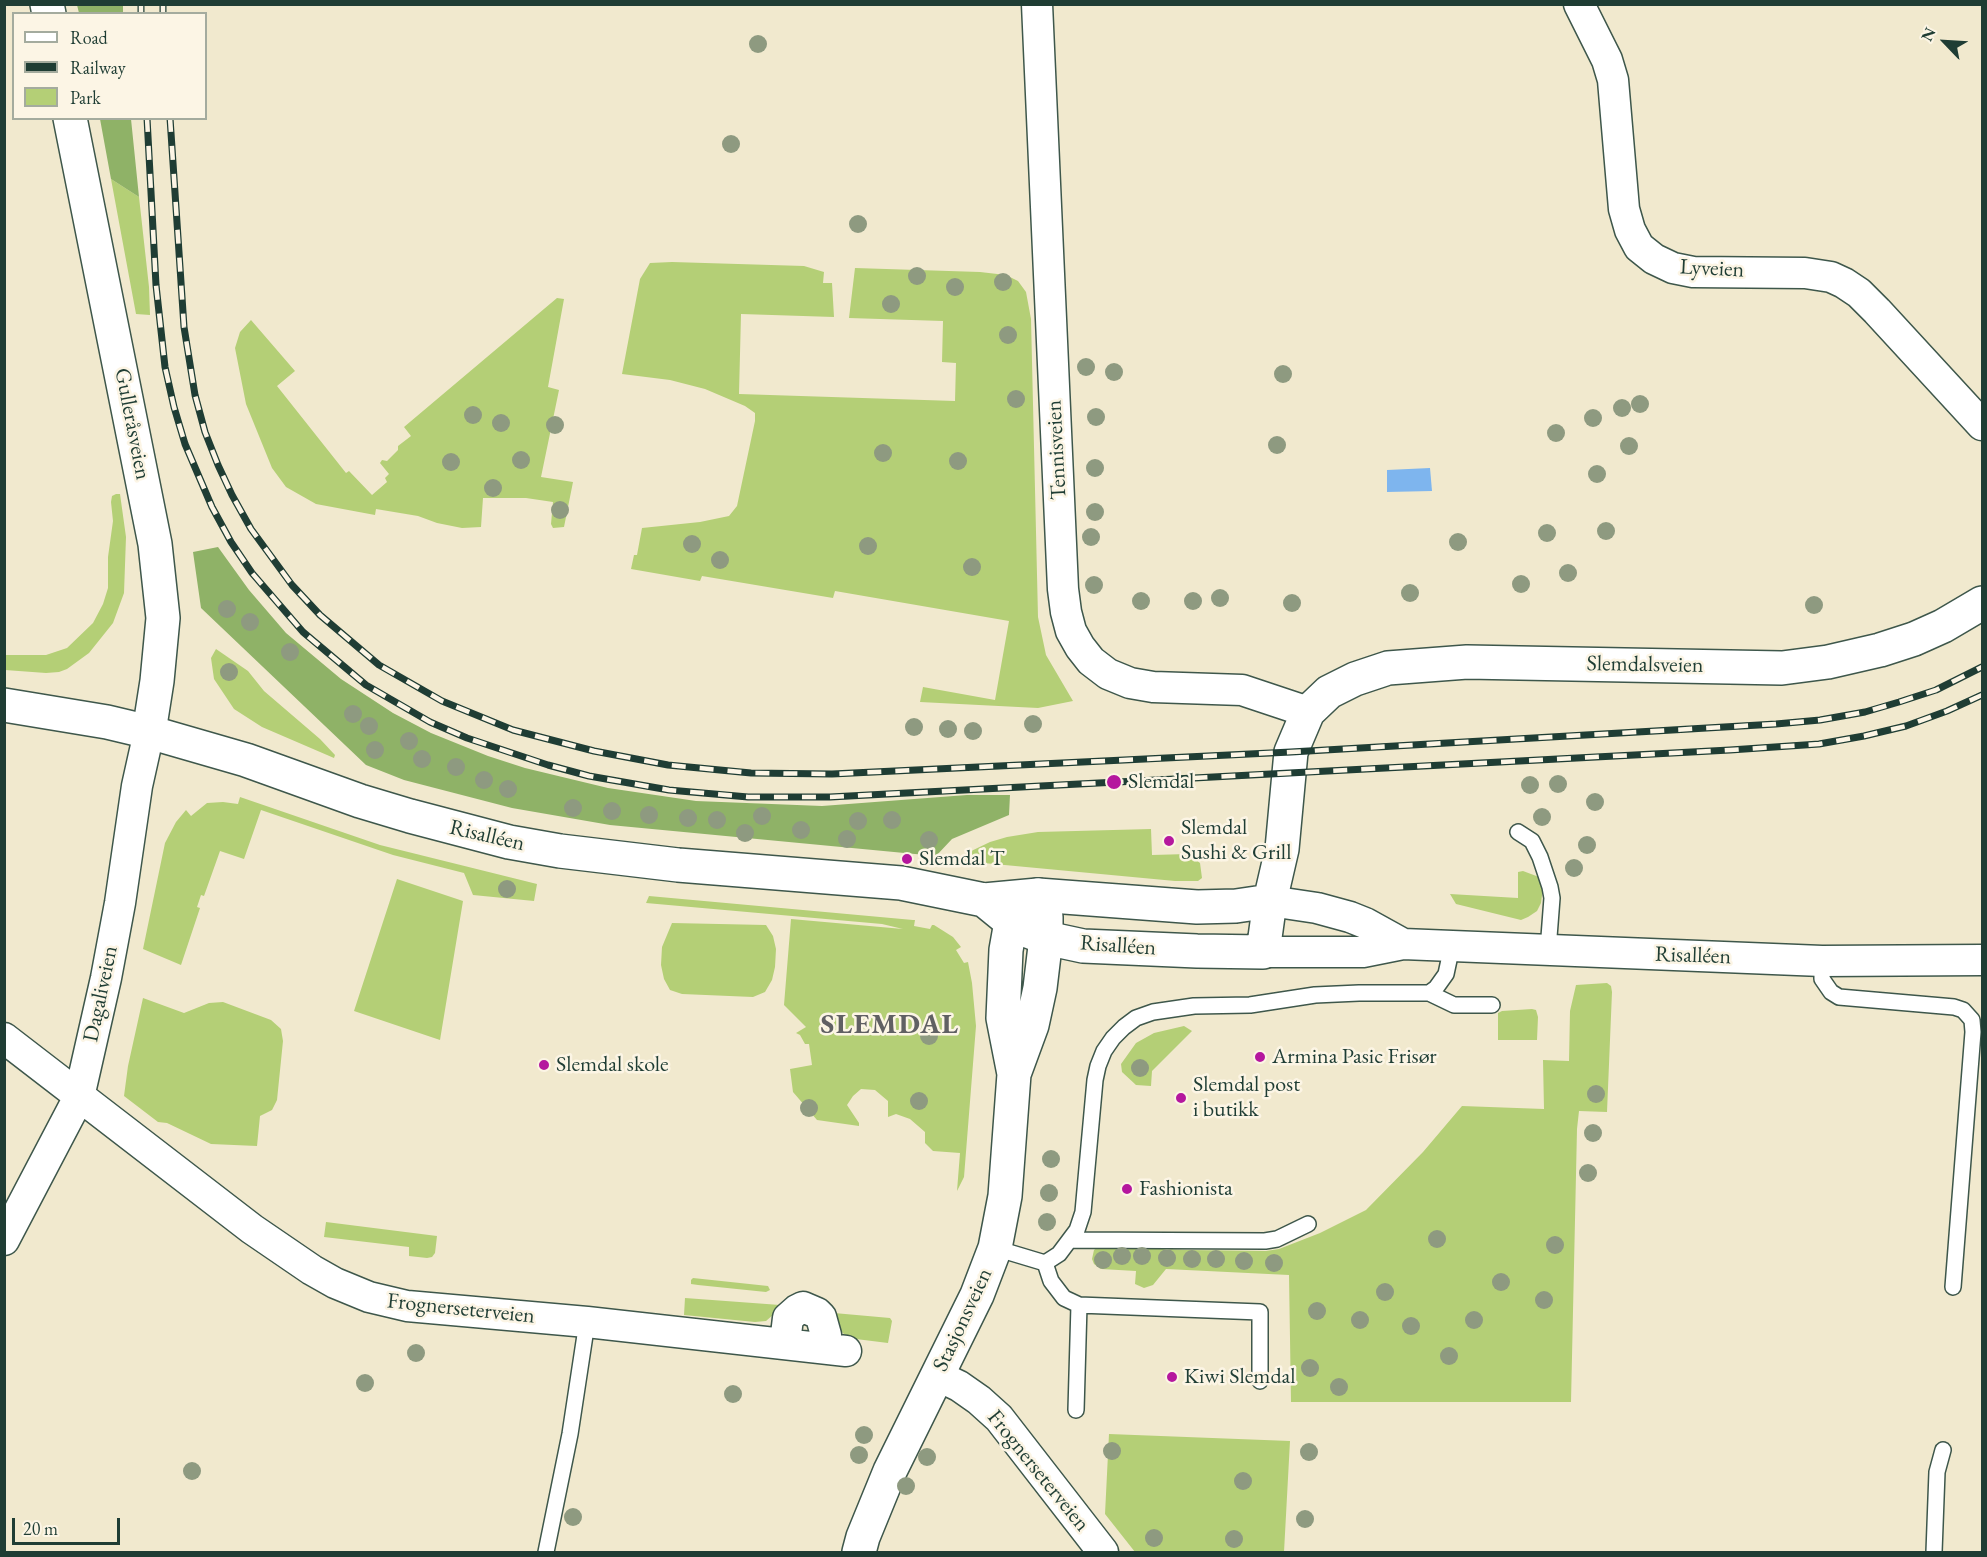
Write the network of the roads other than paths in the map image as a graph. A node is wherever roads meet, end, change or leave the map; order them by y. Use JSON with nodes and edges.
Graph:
{"nodes":[{"id":1,"x":1037,"y":4,"type":"edge"},
{"id":2,"x":1579,"y":4,"type":"edge"},
{"id":3,"x":70,"y":120,"type":"edge"},
{"id":4,"x":1983,"y":425,"type":"edge"},
{"id":5,"x":1983,"y":603,"type":"edge"},
{"id":6,"x":4,"y":705,"type":"edge"},
{"id":7,"x":1308,"y":712,"type":"junction"},
{"id":8,"x":150,"y":732,"type":"junction"},
{"id":9,"x":1518,"y":832,"type":"dead end"},
{"id":10,"x":1038,"y":895,"type":"junction"},
{"id":11,"x":984,"y":900,"type":"junction"},
{"id":12,"x":1270,"y":901,"type":"junction"},
{"id":13,"x":1011,"y":922,"type":"junction"},
{"id":14,"x":1046,"y":938,"type":"junction"},
{"id":15,"x":1403,"y":944,"type":"junction"},
{"id":16,"x":1452,"y":946,"type":"junction"},
{"id":17,"x":1548,"y":950,"type":"junction"},
{"id":18,"x":1263,"y":951,"type":"junction"},
{"id":19,"x":1983,"y":960,"type":"edge"},
{"id":20,"x":1822,"y":961,"type":"junction"},
{"id":21,"x":1429,"y":993,"type":"junction"},
{"id":22,"x":1491,"y":1005,"type":"dead end"},
{"id":23,"x":4,"y":1038,"type":"edge"},
{"id":24,"x":1014,"y":1074,"type":"junction"},
{"id":25,"x":79,"y":1097,"type":"junction"},
{"id":26,"x":1308,"y":1224,"type":"dead end"},
{"id":27,"x":4,"y":1240,"type":"edge"},
{"id":28,"x":1070,"y":1240,"type":"junction"},
{"id":29,"x":995,"y":1248,"type":"junction"},
{"id":30,"x":1045,"y":1263,"type":"junction"},
{"id":31,"x":1953,"y":1287,"type":"dead end"},
{"id":32,"x":1079,"y":1305,"type":"junction"},
{"id":33,"x":587,"y":1322,"type":"junction"},
{"id":34,"x":836,"y":1350,"type":"dead end"},
{"id":35,"x":938,"y":1376,"type":"junction"},
{"id":36,"x":1260,"y":1381,"type":"dead end"},
{"id":37,"x":1076,"y":1410,"type":"dead end"},
{"id":38,"x":1943,"y":1450,"type":"dead end"},
{"id":39,"x":546,"y":1552,"type":"edge"},
{"id":40,"x":859,"y":1552,"type":"edge"},
{"id":41,"x":1103,"y":1552,"type":"edge"},
{"id":42,"x":1934,"y":1552,"type":"edge"}],
"edges":[{"from":1,"to":7,"type":"street","name":"Tennisveien"},
{"from":2,"to":4,"type":"street","name":"Lyveien"},
{"from":3,"to":8,"type":"main road","name":"Gulleråsveien"},
{"from":5,"to":7,"type":"main road","name":"Slemdalsveien"},
{"from":6,"to":8,"type":"main road","name":"Risalléen"},
{"from":7,"to":12,"type":"main road"},
{"from":8,"to":11,"type":"main road","name":"Risalléen"},
{"from":8,"to":25,"type":"street","name":"Dagaliveien"},
{"from":9,"to":17,"type":"lane"},
{"from":10,"to":11,"type":"main road","name":"Risalléen"},
{"from":10,"to":12,"type":"main road","name":"Risalléen"},
{"from":10,"to":13,"type":"main road"},
{"from":10,"to":14,"type":"main road","name":"Stasjonsveien"},
{"from":11,"to":13,"type":"main road","name":"Risalléen"},
{"from":12,"to":15,"type":"street","name":"Risalléen"},
{"from":12,"to":18,"type":"main road"},
{"from":13,"to":14,"type":"main road","name":"Risalléen"},
{"from":13,"to":24,"type":"main road","name":"Stasjonsveien"},
{"from":14,"to":18,"type":"main road","name":"Risalléen"},
{"from":14,"to":24,"type":"main road","name":"Stasjonsveien"},
{"from":15,"to":16,"type":"street","name":"Risalléen"},
{"from":15,"to":18,"type":"street","name":"Risalléen"},
{"from":16,"to":17,"type":"street","name":"Risalléen"},
{"from":16,"to":21,"type":"lane"},
{"from":17,"to":20,"type":"street","name":"Risalléen"},
{"from":19,"to":20,"type":"street","name":"Risalléen"},
{"from":20,"to":31,"type":"lane"},
{"from":21,"to":22,"type":"lane"},
{"from":21,"to":28,"type":"lane"},
{"from":23,"to":25,"type":"street","name":"Frognerseterveien"},
{"from":24,"to":29,"type":"main road","name":"Stasjonsveien"},
{"from":25,"to":27,"type":"street","name":"Dagaliveien"},
{"from":25,"to":33,"type":"street","name":"Frognerseterveien"},
{"from":26,"to":28,"type":"lane"},
{"from":28,"to":30,"type":"lane"},
{"from":29,"to":30,"type":"lane"},
{"from":29,"to":35,"type":"main road","name":"Stasjonsveien"},
{"from":30,"to":32,"type":"lane"},
{"from":32,"to":36,"type":"lane"},
{"from":32,"to":37,"type":"lane"},
{"from":33,"to":34,"type":"street","name":"Frognerseterveien"},
{"from":33,"to":39,"type":"lane"},
{"from":35,"to":40,"type":"main road","name":"Stasjonsveien"},
{"from":35,"to":41,"type":"street","name":"Frognerseterveien"},
{"from":38,"to":42,"type":"lane"}]}
